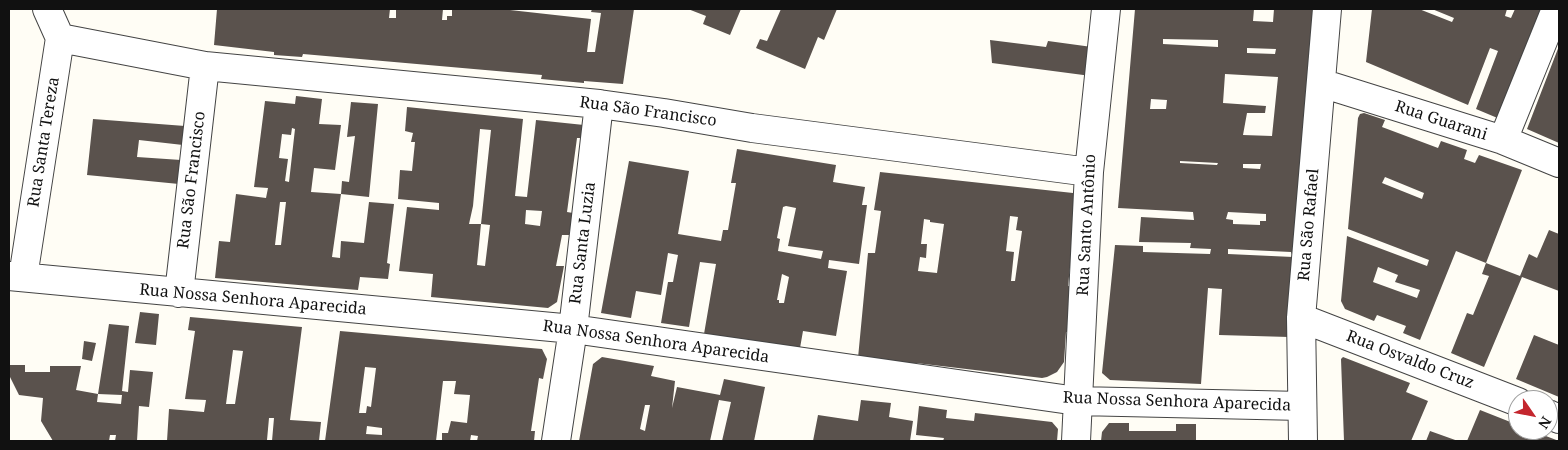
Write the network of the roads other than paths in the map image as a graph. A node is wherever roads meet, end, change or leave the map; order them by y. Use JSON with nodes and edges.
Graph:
{"nodes":[{"id":1,"x":46,"y":9,"type":"edge"},
{"id":2,"x":1106,"y":9,"type":"edge"},
{"id":3,"x":1327,"y":9,"type":"edge"},
{"id":4,"x":1556,"y":9,"type":"edge"},
{"id":5,"x":60,"y":38,"type":"junction"},
{"id":6,"x":205,"y":66,"type":"junction"},
{"id":7,"x":1321,"y":83,"type":"junction"},
{"id":8,"x":599,"y":104,"type":"junction"},
{"id":9,"x":1503,"y":140,"type":"junction"},
{"id":10,"x":1559,"y":163,"type":"edge"},
{"id":11,"x":1089,"y":172,"type":"junction"},
{"id":12,"x":16,"y":276,"type":"edge"},
{"id":13,"x":179,"y":293,"type":"junction"},
{"id":14,"x":1301,"y":318,"type":"junction"},
{"id":15,"x":573,"y":329,"type":"junction"},
{"id":16,"x":1508,"y":398,"type":"edge"},
{"id":17,"x":1077,"y":401,"type":"junction"},
{"id":18,"x":1302,"y":406,"type":"junction"},
{"id":19,"x":556,"y":441,"type":"edge"},
{"id":20,"x":1076,"y":441,"type":"edge"},
{"id":21,"x":1303,"y":441,"type":"edge"}],
"edges":[{"from":1,"to":5,"type":"street"},
{"from":2,"to":11,"type":"street","name":"Rua Santo Antônio"},
{"from":3,"to":7,"type":"street","name":"Rua São Rafael"},
{"from":4,"to":9,"type":"street"},
{"from":5,"to":6,"type":"street","name":"Rua São Francisco"},
{"from":5,"to":12,"type":"street","name":"Rua Santa Tereza"},
{"from":6,"to":8,"type":"street","name":"Rua São Francisco"},
{"from":6,"to":13,"type":"street","name":"Rua São Francisco"},
{"from":7,"to":9,"type":"street","name":"Rua Guarani"},
{"from":7,"to":14,"type":"street","name":"Rua São Rafael"},
{"from":8,"to":11,"type":"street","name":"Rua São Francisco"},
{"from":8,"to":15,"type":"street","name":"Rua Santa Luzia"},
{"from":9,"to":10,"type":"street","name":"Rua Guarani"},
{"from":11,"to":17,"type":"street","name":"Rua Santo Antônio"},
{"from":12,"to":13,"type":"street","name":"Rua Nossa Senhora Aparecida"},
{"from":13,"to":15,"type":"street","name":"Rua Nossa Senhora Aparecida"},
{"from":14,"to":16,"type":"street","name":"Rua Osvaldo Cruz"},
{"from":14,"to":18,"type":"street","name":"Rua São Rafael"},
{"from":15,"to":17,"type":"street","name":"Rua Nossa Senhora Aparecida"},
{"from":15,"to":19,"type":"street","name":"Rua Santa Luzia"},
{"from":17,"to":18,"type":"street","name":"Rua Nossa Senhora Aparecida"},
{"from":17,"to":20,"type":"street","name":"Rua Santo Antônio"},
{"from":18,"to":21,"type":"street","name":"Rua São Rafael"}]}
